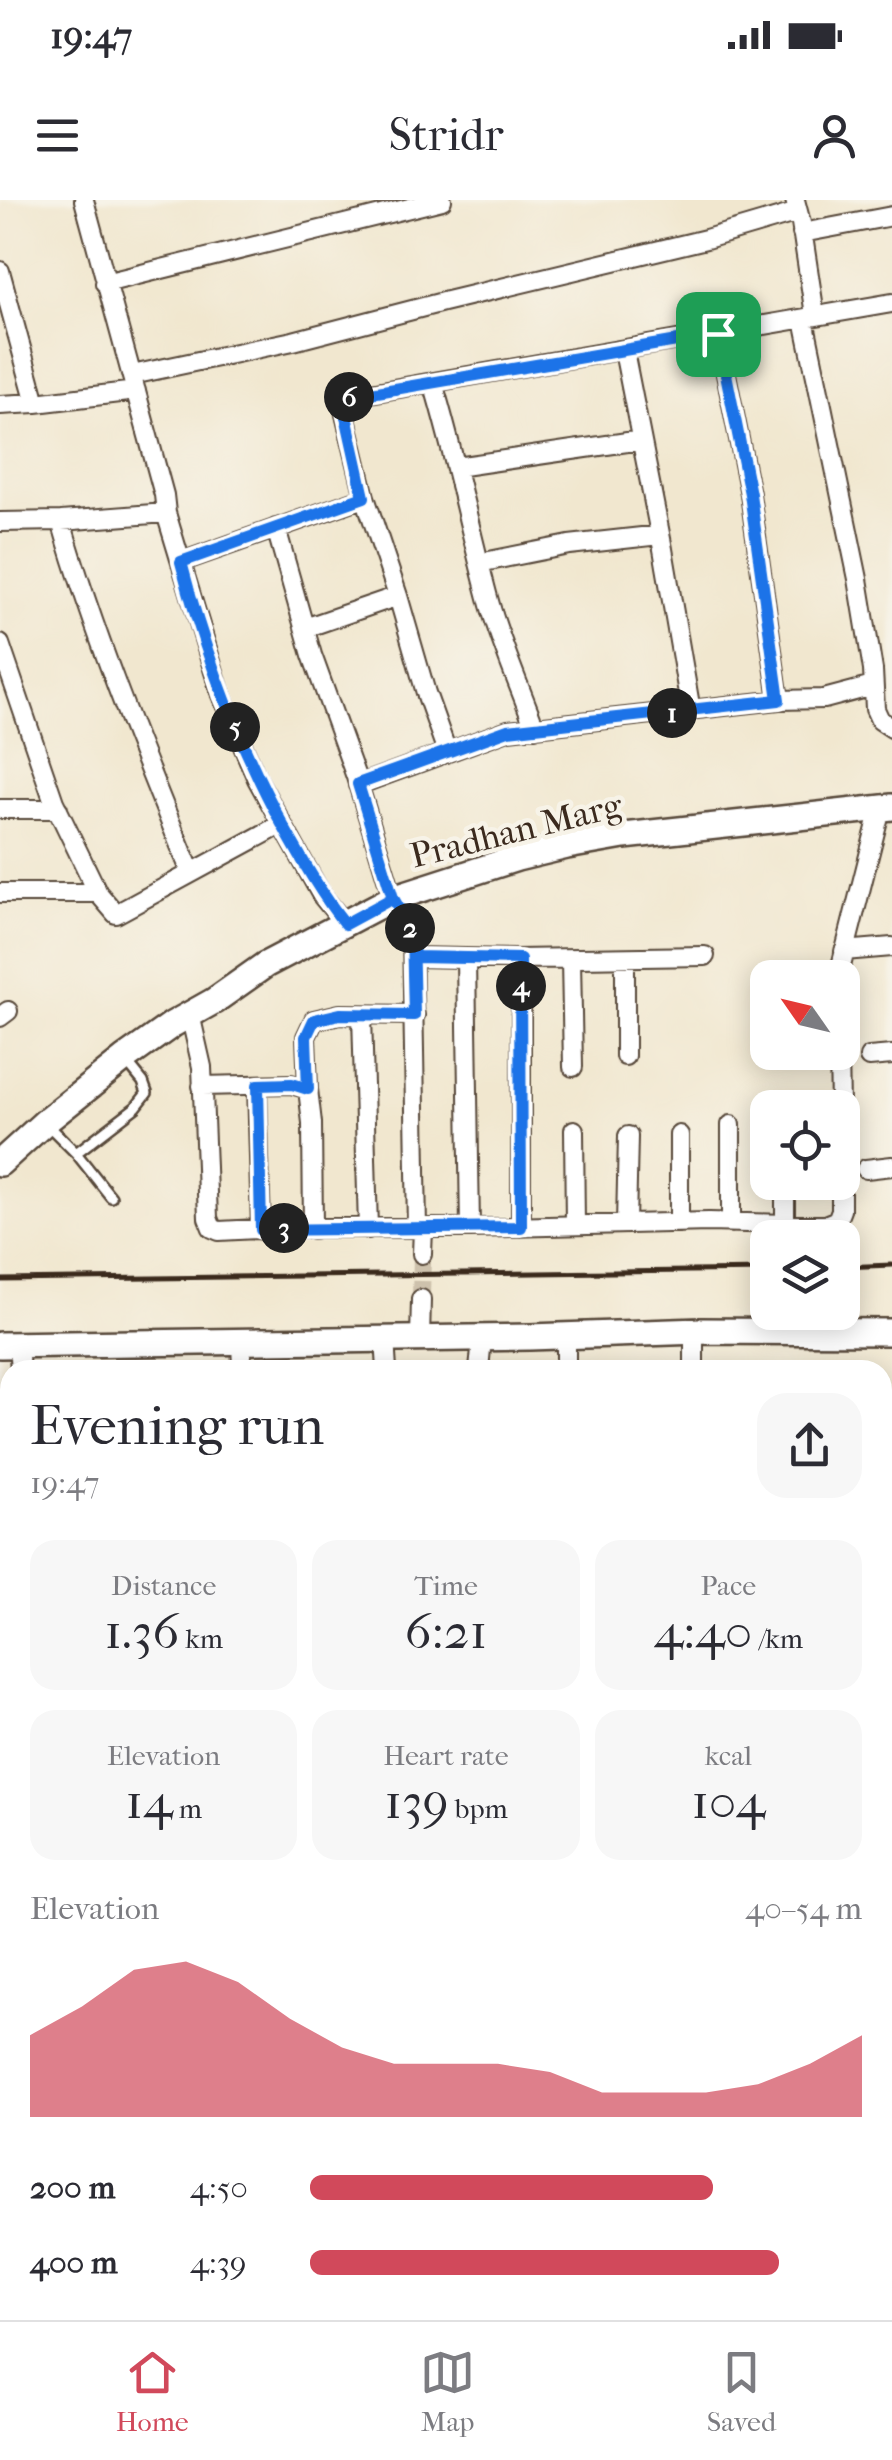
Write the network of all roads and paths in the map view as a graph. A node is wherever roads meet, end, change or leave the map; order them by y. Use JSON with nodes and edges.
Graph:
{"nodes":[{"id":1,"x":84,"y":200,"type":"edge"},
{"id":2,"x":442,"y":200,"type":"edge"},
{"id":3,"x":796,"y":206,"type":"edge"},
{"id":4,"x":892,"y":216,"type":"edge"},
{"id":5,"x":802,"y":233,"type":"junction"},
{"id":6,"x":0,"y":271,"type":"edge"},
{"id":7,"x":105,"y":283,"type":"junction"},
{"id":8,"x":892,"y":303,"type":"edge"},
{"id":9,"x":810,"y":317,"type":"junction"},
{"id":10,"x":718,"y":334,"type":"junction"},
{"id":11,"x":624,"y":350,"type":"junction"},
{"id":12,"x":134,"y":382,"type":"junction"},
{"id":13,"x":433,"y":383,"type":"junction"},
{"id":14,"x":36,"y":403,"type":"junction"},
{"id":15,"x":0,"y":405,"type":"edge"},
{"id":16,"x":641,"y":440,"type":"junction"},
{"id":17,"x":456,"y":468,"type":"junction"},
{"id":18,"x":364,"y":497,"type":"junction"},
{"id":19,"x":166,"y":513,"type":"junction"},
{"id":20,"x":61,"y":521,"type":"junction"},
{"id":21,"x":0,"y":522,"type":"edge"},
{"id":22,"x":276,"y":528,"type":"junction"},
{"id":23,"x":660,"y":535,"type":"junction"},
{"id":24,"x":181,"y":562,"type":"junction"},
{"id":25,"x":479,"y":563,"type":"junction"},
{"id":26,"x":398,"y":596,"type":"junction"},
{"id":27,"x":305,"y":628,"type":"junction"},
{"id":28,"x":0,"y":644,"type":"edge"},
{"id":29,"x":873,"y":686,"type":"junction"},
{"id":30,"x":779,"y":700,"type":"junction"},
{"id":31,"x":0,"y":710,"type":"edge"},
{"id":32,"x":21,"y":710,"type":"junction"},
{"id":33,"x":690,"y":710,"type":"junction"},
{"id":34,"x":535,"y":728,"type":"junction"},
{"id":35,"x":892,"y":728,"type":"edge"},
{"id":36,"x":447,"y":752,"type":"junction"},
{"id":37,"x":358,"y":784,"type":"junction"},
{"id":38,"x":886,"y":807,"type":"edge"},
{"id":39,"x":0,"y":808,"type":"edge"},
{"id":40,"x":58,"y":809,"type":"junction"},
{"id":41,"x":282,"y":824,"type":"junction"},
{"id":42,"x":191,"y":872,"type":"junction"},
{"id":43,"x":0,"y":893,"type":"edge"},
{"id":44,"x":98,"y":893,"type":"junction"},
{"id":45,"x":393,"y":898,"type":"junction"},
{"id":46,"x":345,"y":924,"type":"junction"},
{"id":47,"x":892,"y":948,"type":"edge"},
{"id":48,"x":844,"y":951,"type":"junction"},
{"id":49,"x":705,"y":956,"type":"dead end"},
{"id":50,"x":414,"y":957,"type":"junction"},
{"id":51,"x":466,"y":958,"type":"junction"},
{"id":52,"x":571,"y":958,"type":"junction"},
{"id":53,"x":625,"y":958,"type":"junction"},
{"id":54,"x":520,"y":959,"type":"junction"},
{"id":55,"x":842,"y":960,"type":"edge"},
{"id":56,"x":190,"y":1014,"type":"junction"},
{"id":57,"x":362,"y":1015,"type":"junction"},
{"id":58,"x":414,"y":1015,"type":"junction"},
{"id":59,"x":892,"y":1055,"type":"edge"},
{"id":60,"x":625,"y":1056,"type":"dead end"},
{"id":61,"x":869,"y":1057,"type":"dead end"},
{"id":62,"x":124,"y":1059,"type":"junction"},
{"id":63,"x":574,"y":1067,"type":"dead end"},
{"id":64,"x":258,"y":1085,"type":"junction"},
{"id":65,"x":202,"y":1086,"type":"junction"},
{"id":66,"x":308,"y":1089,"type":"junction"},
{"id":67,"x":46,"y":1122,"type":"junction"},
{"id":68,"x":730,"y":1125,"type":"dead end"},
{"id":69,"x":574,"y":1130,"type":"dead end"},
{"id":70,"x":680,"y":1135,"type":"dead end"},
{"id":71,"x":628,"y":1136,"type":"dead end"},
{"id":72,"x":76,"y":1153,"type":"junction"},
{"id":73,"x":0,"y":1163,"type":"edge"},
{"id":74,"x":892,"y":1166,"type":"edge"},
{"id":75,"x":866,"y":1168,"type":"dead end"},
{"id":76,"x":112,"y":1197,"type":"dead end"},
{"id":77,"x":679,"y":1223,"type":"junction"},
{"id":78,"x":731,"y":1223,"type":"junction"},
{"id":79,"x":750,"y":1223,"type":"edge"},
{"id":80,"x":626,"y":1224,"type":"junction"},
{"id":81,"x":576,"y":1226,"type":"junction"},
{"id":82,"x":521,"y":1227,"type":"junction"},
{"id":83,"x":314,"y":1228,"type":"junction"},
{"id":84,"x":420,"y":1228,"type":"junction"},
{"id":85,"x":470,"y":1228,"type":"junction"},
{"id":86,"x":368,"y":1229,"type":"junction"},
{"id":87,"x":261,"y":1230,"type":"junction"},
{"id":88,"x":422,"y":1254,"type":"tunnel mouth"},
{"id":89,"x":421,"y":1299,"type":"tunnel mouth"},
{"id":90,"x":694,"y":1332,"type":"junction"},
{"id":91,"x":892,"y":1332,"type":"edge"},
{"id":92,"x":566,"y":1336,"type":"junction"},
{"id":93,"x":386,"y":1338,"type":"junction"},
{"id":94,"x":420,"y":1338,"type":"junction"},
{"id":95,"x":482,"y":1338,"type":"junction"},
{"id":96,"x":241,"y":1341,"type":"junction"},
{"id":97,"x":12,"y":1353,"type":"edge"},
{"id":98,"x":242,"y":1360,"type":"edge"},
{"id":99,"x":387,"y":1360,"type":"edge"},
{"id":100,"x":480,"y":1360,"type":"edge"},
{"id":101,"x":566,"y":1360,"type":"edge"},
{"id":102,"x":694,"y":1360,"type":"edge"}],
"edges":[{"from":1,"to":7,"type":"street"},
{"from":2,"to":7,"type":"street"},
{"from":3,"to":5,"type":"street"},
{"from":3,"to":12,"type":"street"},
{"from":4,"to":5,"type":"street"},
{"from":5,"to":9,"type":"street"},
{"from":6,"to":14,"type":"street"},
{"from":7,"to":12,"type":"street"},
{"from":8,"to":9,"type":"street"},
{"from":9,"to":10,"type":"street"},
{"from":9,"to":29,"type":"street"},
{"from":10,"to":11,"type":"street"},
{"from":10,"to":30,"type":"street"},
{"from":11,"to":13,"type":"street"},
{"from":11,"to":16,"type":"street"},
{"from":12,"to":14,"type":"street"},
{"from":12,"to":19,"type":"street"},
{"from":13,"to":17,"type":"street"},
{"from":13,"to":18,"type":"street"},
{"from":14,"to":15,"type":"street"},
{"from":16,"to":17,"type":"street"},
{"from":16,"to":23,"type":"street"},
{"from":17,"to":25,"type":"street"},
{"from":18,"to":22,"type":"street"},
{"from":18,"to":26,"type":"street"},
{"from":19,"to":20,"type":"street"},
{"from":19,"to":24,"type":"street"},
{"from":20,"to":21,"type":"street"},
{"from":20,"to":42,"type":"street"},
{"from":22,"to":24,"type":"street"},
{"from":22,"to":27,"type":"street"},
{"from":23,"to":25,"type":"street"},
{"from":23,"to":33,"type":"street"},
{"from":24,"to":41,"type":"street"},
{"from":25,"to":34,"type":"street"},
{"from":26,"to":27,"type":"street"},
{"from":26,"to":36,"type":"street"},
{"from":27,"to":37,"type":"street"},
{"from":28,"to":32,"type":"street"},
{"from":29,"to":30,"type":"street"},
{"from":29,"to":35,"type":"street"},
{"from":30,"to":33,"type":"street"},
{"from":31,"to":32,"type":"street"},
{"from":32,"to":40,"type":"street"},
{"from":33,"to":34,"type":"street"},
{"from":34,"to":36,"type":"street"},
{"from":36,"to":37,"type":"street"},
{"from":37,"to":45,"type":"street"},
{"from":38,"to":45,"type":"street","name":"Pradhan Marg"},
{"from":38,"to":48,"type":"street"},
{"from":39,"to":40,"type":"street"},
{"from":40,"to":44,"type":"street"},
{"from":41,"to":42,"type":"street"},
{"from":41,"to":46,"type":"street"},
{"from":42,"to":44,"type":"street"},
{"from":43,"to":44,"type":"street"},
{"from":45,"to":46,"type":"street","name":"Pradhan Marg"},
{"from":45,"to":50,"type":"street"},
{"from":46,"to":56,"type":"street","name":"Pradhan Marg"},
{"from":47,"to":48,"type":"street"},
{"from":48,"to":55,"type":"street"},
{"from":49,"to":53,"type":"street"},
{"from":50,"to":51,"type":"street"},
{"from":50,"to":58,"type":"street"},
{"from":51,"to":54,"type":"street"},
{"from":51,"to":85,"type":"street"},
{"from":52,"to":53,"type":"street"},
{"from":52,"to":54,"type":"street"},
{"from":52,"to":63,"type":"street"},
{"from":53,"to":60,"type":"street"},
{"from":54,"to":82,"type":"street"},
{"from":56,"to":62,"type":"street","name":"Pradhan Marg"},
{"from":56,"to":65,"type":"street"},
{"from":57,"to":58,"type":"street"},
{"from":57,"to":66,"type":"street"},
{"from":57,"to":86,"type":"street"},
{"from":58,"to":84,"type":"street"},
{"from":59,"to":61,"type":"street"},
{"from":62,"to":67,"type":"street","name":"Pradhan Marg"},
{"from":62,"to":72,"type":"lane"},
{"from":64,"to":65,"type":"street"},
{"from":64,"to":66,"type":"street"},
{"from":64,"to":87,"type":"street"},
{"from":65,"to":87,"type":"street"},
{"from":66,"to":83,"type":"street"},
{"from":67,"to":72,"type":"lane"},
{"from":67,"to":73,"type":"street","name":"Pradhan Marg"},
{"from":68,"to":78,"type":"street"},
{"from":69,"to":81,"type":"street"},
{"from":70,"to":77,"type":"street"},
{"from":71,"to":80,"type":"street"},
{"from":72,"to":76,"type":"lane"},
{"from":74,"to":75,"type":"street"},
{"from":77,"to":78,"type":"street"},
{"from":77,"to":80,"type":"street"},
{"from":78,"to":79,"type":"street"},
{"from":80,"to":81,"type":"street"},
{"from":81,"to":82,"type":"street"},
{"from":82,"to":85,"type":"street"},
{"from":83,"to":86,"type":"street"},
{"from":83,"to":87,"type":"street"},
{"from":84,"to":85,"type":"street"},
{"from":84,"to":86,"type":"street"},
{"from":84,"to":88,"type":"street"},
{"from":89,"to":94,"type":"street"},
{"from":90,"to":91,"type":"street"},
{"from":90,"to":92,"type":"street"},
{"from":90,"to":102,"type":"street"},
{"from":92,"to":95,"type":"street"},
{"from":92,"to":101,"type":"street"},
{"from":93,"to":94,"type":"street"},
{"from":93,"to":96,"type":"street"},
{"from":93,"to":99,"type":"street"},
{"from":94,"to":95,"type":"street"},
{"from":95,"to":100,"type":"street"},
{"from":96,"to":97,"type":"street"},
{"from":96,"to":98,"type":"street"}]}
